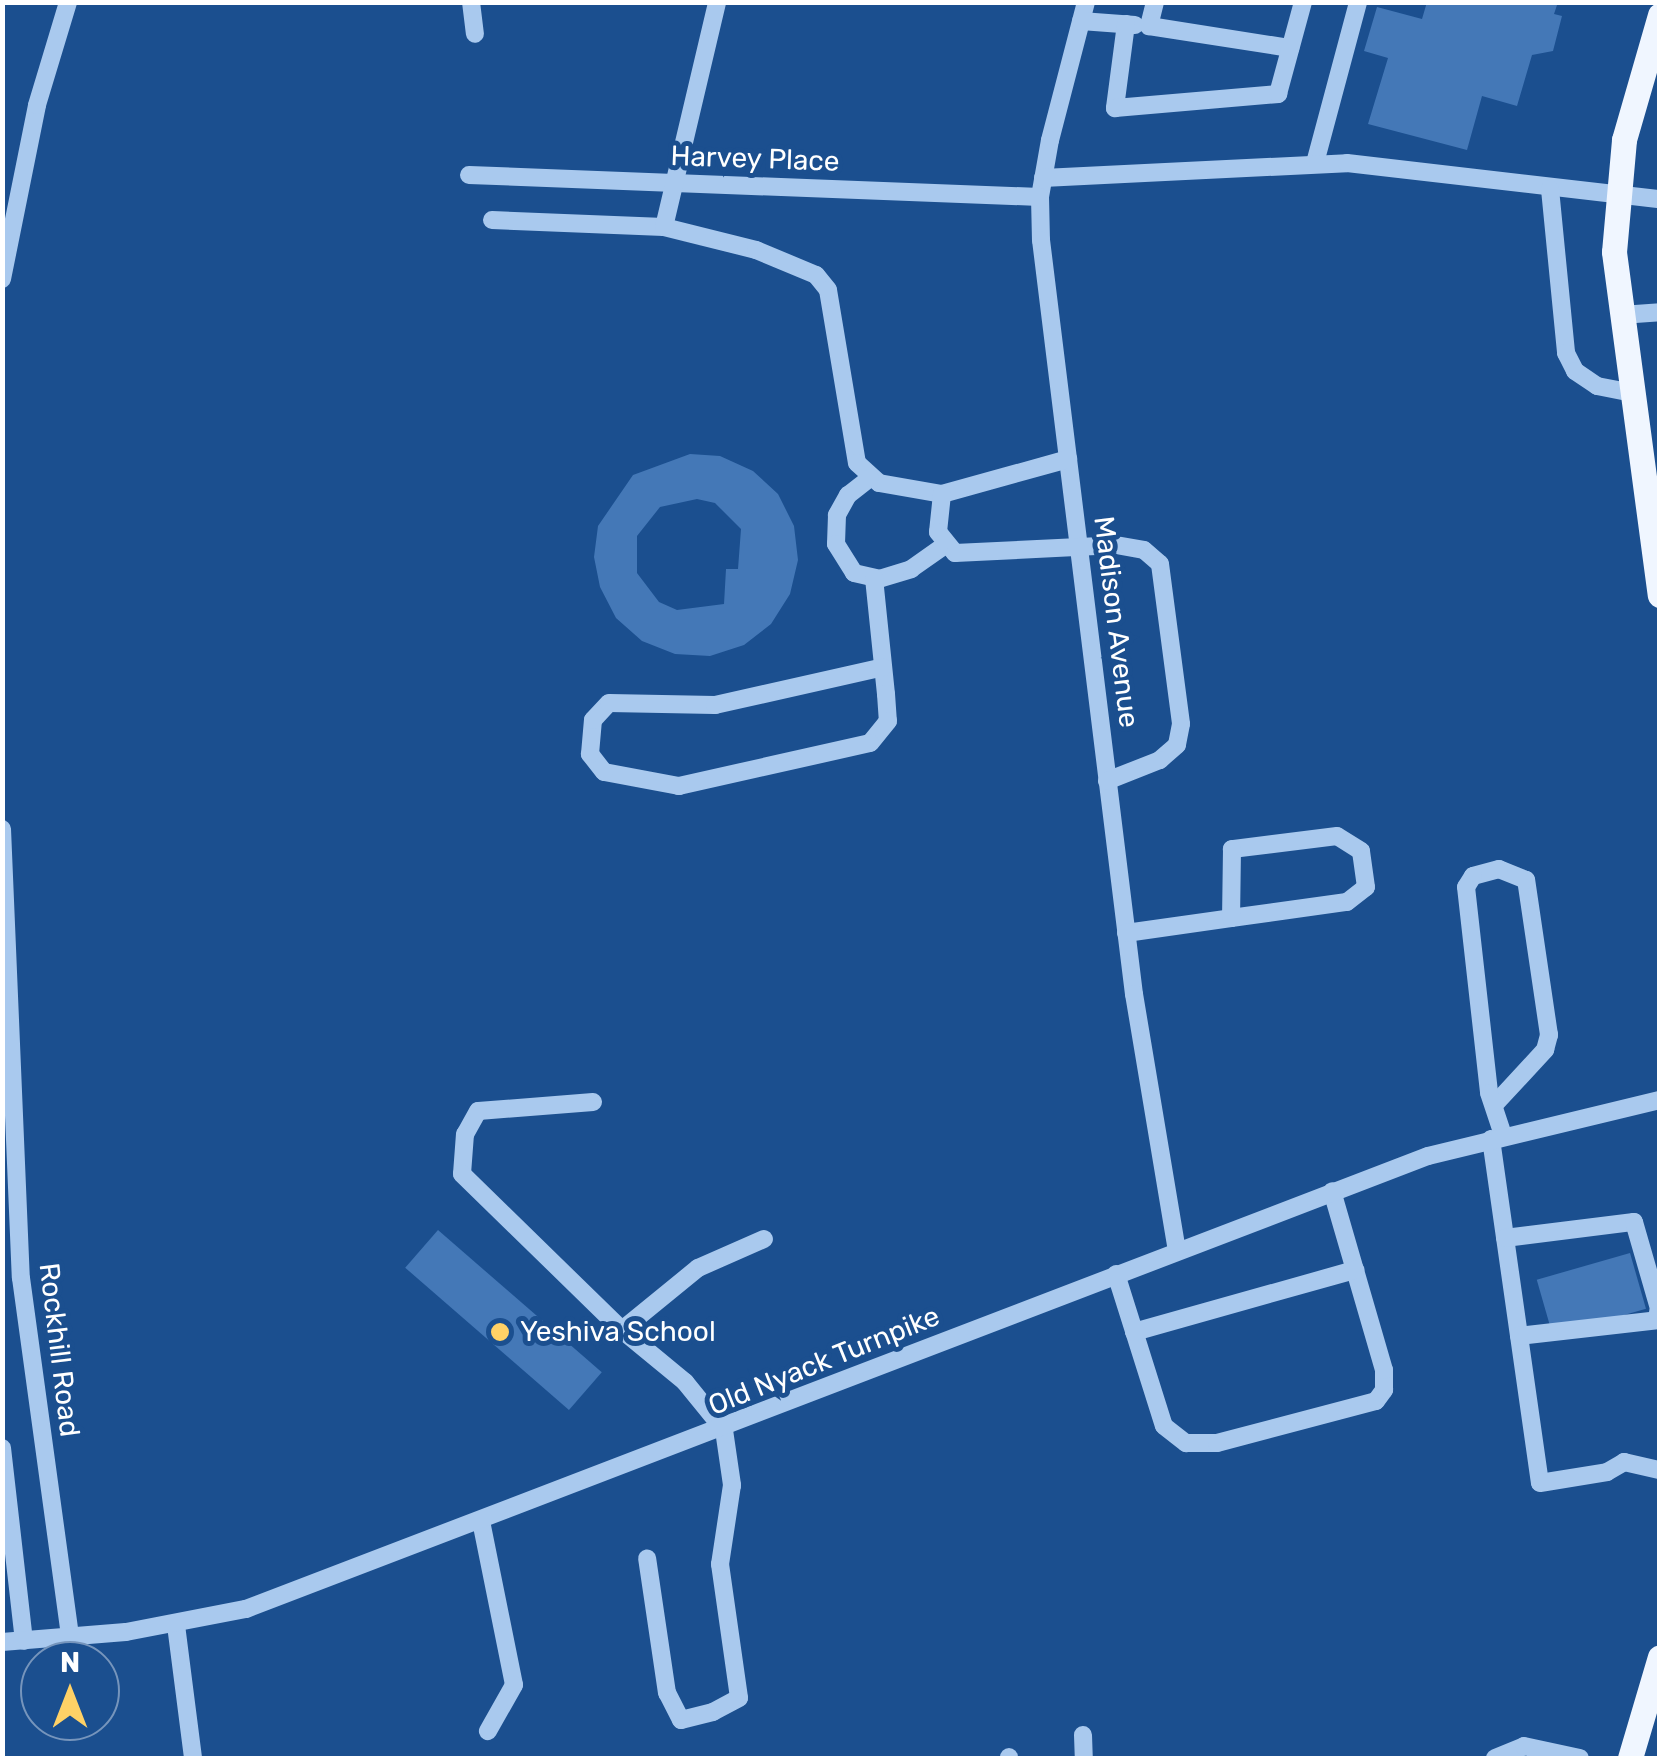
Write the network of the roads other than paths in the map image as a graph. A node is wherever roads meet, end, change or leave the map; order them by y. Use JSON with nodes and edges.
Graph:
{"nodes":[{"id":1,"x":68,"y":2,"type":"edge"},
{"id":2,"x":472,"y":2,"type":"edge"},
{"id":3,"x":717,"y":2,"type":"edge"},
{"id":4,"x":1156,"y":2,"type":"edge"},
{"id":5,"x":1304,"y":2,"type":"edge"},
{"id":6,"x":1358,"y":2,"type":"edge"},
{"id":7,"x":1084,"y":12,"type":"edge"},
{"id":8,"x":1660,"y":15,"type":"edge"},
{"id":9,"x":1126,"y":24,"type":"junction"},
{"id":10,"x":1150,"y":26,"type":"junction"},
{"id":11,"x":476,"y":34,"type":"dead end"},
{"id":12,"x":1290,"y":48,"type":"junction"},
{"id":13,"x":1316,"y":163,"type":"junction"},
{"id":14,"x":469,"y":176,"type":"dead end"},
{"id":15,"x":1043,"y":178,"type":"junction"},
{"id":16,"x":671,"y":184,"type":"junction"},
{"id":17,"x":1550,"y":189,"type":"junction"},
{"id":18,"x":1040,"y":197,"type":"junction"},
{"id":19,"x":1616,"y":197,"type":"junction"},
{"id":20,"x":1660,"y":199,"type":"edge"},
{"id":21,"x":492,"y":220,"type":"dead end"},
{"id":22,"x":664,"y":227,"type":"junction"},
{"id":23,"x":2,"y":279,"type":"edge"},
{"id":24,"x":1660,"y":312,"type":"edge"},
{"id":25,"x":1621,"y":315,"type":"junction"},
{"id":26,"x":1632,"y":393,"type":"junction"},
{"id":27,"x":1068,"y":460,"type":"junction"},
{"id":28,"x":870,"y":478,"type":"junction"},
{"id":29,"x":1652,"y":483,"type":"edge"},
{"id":30,"x":942,"y":494,"type":"junction"},
{"id":31,"x":1079,"y":548,"type":"junction"},
{"id":32,"x":950,"y":549,"type":"junction"},
{"id":33,"x":874,"y":578,"type":"junction"},
{"id":34,"x":1660,"y":595,"type":"edge"},
{"id":35,"x":883,"y":667,"type":"junction"},
{"id":36,"x":1108,"y":781,"type":"junction"},
{"id":37,"x":2,"y":829,"type":"edge"},
{"id":38,"x":1231,"y":918,"type":"junction"},
{"id":39,"x":1126,"y":933,"type":"junction"},
{"id":40,"x":1484,"y":1063,"type":"junction"},
{"id":41,"x":1518,"y":1073,"type":"junction"},
{"id":42,"x":1660,"y":1100,"type":"edge"},
{"id":43,"x":593,"y":1102,"type":"dead end"},
{"id":44,"x":1495,"y":1104,"type":"junction"},
{"id":45,"x":1497,"y":1137,"type":"junction"},
{"id":46,"x":1332,"y":1191,"type":"junction"},
{"id":47,"x":1505,"y":1238,"type":"junction"},
{"id":48,"x":764,"y":1239,"type":"dead end"},
{"id":49,"x":1177,"y":1250,"type":"junction"},
{"id":50,"x":1355,"y":1270,"type":"junction"},
{"id":51,"x":1116,"y":1274,"type":"junction"},
{"id":52,"x":1659,"y":1312,"type":"edge"},
{"id":53,"x":622,"y":1330,"type":"junction"},
{"id":54,"x":1134,"y":1332,"type":"junction"},
{"id":55,"x":1519,"y":1336,"type":"junction"},
{"id":56,"x":724,"y":1430,"type":"junction"},
{"id":57,"x":2,"y":1448,"type":"edge"},
{"id":58,"x":1660,"y":1470,"type":"edge"},
{"id":59,"x":481,"y":1521,"type":"junction"},
{"id":60,"x":647,"y":1558,"type":"dead end"},
{"id":61,"x":176,"y":1624,"type":"junction"},
{"id":62,"x":70,"y":1638,"type":"junction"},
{"id":63,"x":24,"y":1640,"type":"junction"},
{"id":64,"x":2,"y":1642,"type":"edge"},
{"id":65,"x":1660,"y":1657,"type":"edge"},
{"id":66,"x":1652,"y":1716,"type":"edge"},
{"id":67,"x":488,"y":1731,"type":"dead end"},
{"id":68,"x":1082,"y":1735,"type":"dead end"},
{"id":69,"x":193,"y":1758,"type":"edge"},
{"id":70,"x":1084,"y":1758,"type":"edge"},
{"id":71,"x":1495,"y":1758,"type":"edge"},
{"id":72,"x":1580,"y":1758,"type":"edge"},
{"id":73,"x":1630,"y":1758,"type":"edge"}],
"edges":[{"from":1,"to":23,"type":"street"},
{"from":2,"to":11,"type":"street"},
{"from":3,"to":16,"type":"street"},
{"from":4,"to":10,"type":"street"},
{"from":5,"to":12,"type":"street"},
{"from":6,"to":13,"type":"street"},
{"from":7,"to":9,"type":"street"},
{"from":7,"to":15,"type":"street","name":"Madison Avenue"},
{"from":8,"to":19,"type":"main road"},
{"from":9,"to":10,"type":"street"},
{"from":9,"to":12,"type":"street"},
{"from":10,"to":12,"type":"street"},
{"from":13,"to":15,"type":"street"},
{"from":13,"to":17,"type":"street"},
{"from":14,"to":16,"type":"street","name":"Harvey Place"},
{"from":15,"to":18,"type":"street","name":"Madison Avenue"},
{"from":16,"to":18,"type":"street","name":"Harvey Place"},
{"from":16,"to":22,"type":"street"},
{"from":17,"to":19,"type":"street"},
{"from":17,"to":26,"type":"street"},
{"from":18,"to":27,"type":"street","name":"Madison Avenue"},
{"from":19,"to":20,"type":"street"},
{"from":19,"to":25,"type":"main road"},
{"from":21,"to":22,"type":"street"},
{"from":22,"to":28,"type":"street"},
{"from":24,"to":25,"type":"street"},
{"from":25,"to":26,"type":"main road"},
{"from":26,"to":29,"type":"main road"},
{"from":27,"to":30,"type":"street"},
{"from":27,"to":31,"type":"street","name":"Madison Avenue"},
{"from":28,"to":30,"type":"street"},
{"from":28,"to":33,"type":"street"},
{"from":29,"to":34,"type":"main road"},
{"from":30,"to":32,"type":"street"},
{"from":31,"to":32,"type":"street"},
{"from":31,"to":36,"type":"street","name":"Madison Avenue"},
{"from":31,"to":36,"type":"street"},
{"from":32,"to":33,"type":"street"},
{"from":33,"to":35,"type":"street"},
{"from":35,"to":35,"type":"street"},
{"from":36,"to":39,"type":"street","name":"Madison Avenue"},
{"from":37,"to":62,"type":"street","name":"Rockhill Road"},
{"from":38,"to":38,"type":"street"},
{"from":38,"to":39,"type":"street"},
{"from":39,"to":49,"type":"street","name":"Madison Avenue"},
{"from":40,"to":41,"type":"street"},
{"from":40,"to":41,"type":"street"},
{"from":40,"to":44,"type":"street"},
{"from":41,"to":44,"type":"street"},
{"from":42,"to":45,"type":"street","name":"Old Nyack Turnpike"},
{"from":43,"to":53,"type":"street"},
{"from":44,"to":45,"type":"street"},
{"from":45,"to":46,"type":"street","name":"Old Nyack Turnpike"},
{"from":45,"to":47,"type":"street"},
{"from":46,"to":49,"type":"street","name":"Old Nyack Turnpike"},
{"from":46,"to":50,"type":"street"},
{"from":47,"to":52,"type":"street"},
{"from":47,"to":55,"type":"street"},
{"from":48,"to":53,"type":"street"},
{"from":49,"to":51,"type":"street","name":"Old Nyack Turnpike"},
{"from":50,"to":54,"type":"street"},
{"from":50,"to":54,"type":"street"},
{"from":51,"to":54,"type":"street"},
{"from":51,"to":56,"type":"street","name":"Old Nyack Turnpike"},
{"from":52,"to":55,"type":"street"},
{"from":53,"to":56,"type":"street"},
{"from":55,"to":58,"type":"street"},
{"from":56,"to":59,"type":"street","name":"Old Nyack Turnpike"},
{"from":56,"to":60,"type":"street"},
{"from":57,"to":63,"type":"street"},
{"from":59,"to":61,"type":"street","name":"Old Nyack Turnpike"},
{"from":59,"to":67,"type":"street"},
{"from":61,"to":62,"type":"street","name":"Old Nyack Turnpike"},
{"from":61,"to":69,"type":"street"},
{"from":62,"to":63,"type":"street","name":"Old Nyack Turnpike"},
{"from":63,"to":64,"type":"street","name":"Old Nyack Turnpike"},
{"from":65,"to":66,"type":"main road"},
{"from":66,"to":73,"type":"main road"},
{"from":68,"to":70,"type":"street"},
{"from":71,"to":72,"type":"street"}]}
